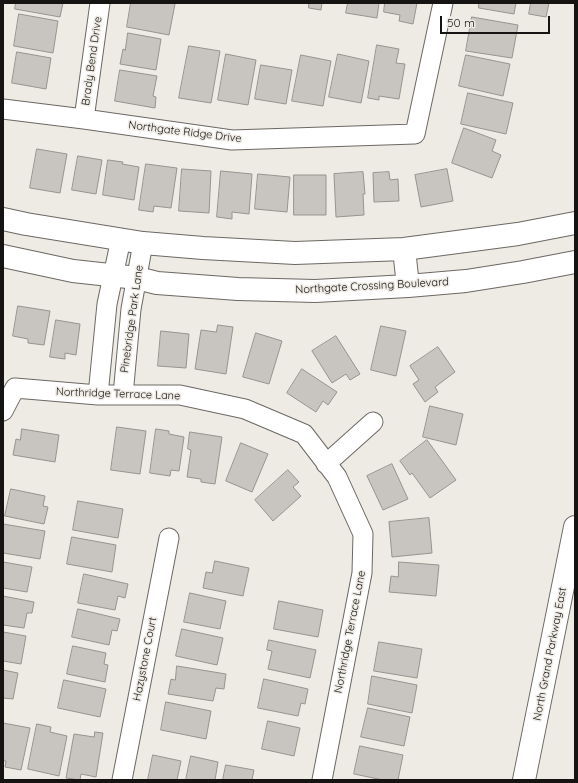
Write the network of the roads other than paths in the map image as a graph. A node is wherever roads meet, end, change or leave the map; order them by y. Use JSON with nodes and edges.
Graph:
{"nodes":[{"id":1,"x":100,"y":3,"type":"edge"},
{"id":2,"x":443,"y":3,"type":"edge"},
{"id":3,"x":3,"y":109,"type":"edge"},
{"id":4,"x":84,"y":119,"type":"junction"},
{"id":5,"x":3,"y":219,"type":"edge"},
{"id":6,"x":575,"y":223,"type":"edge"},
{"id":7,"x":121,"y":240,"type":"junction"},
{"id":8,"x":143,"y":243,"type":"junction"},
{"id":9,"x":404,"y":249,"type":"junction"},
{"id":10,"x":3,"y":256,"type":"edge"},
{"id":11,"x":575,"y":262,"type":"edge"},
{"id":12,"x":113,"y":275,"type":"junction"},
{"id":13,"x":137,"y":278,"type":"junction"},
{"id":14,"x":408,"y":286,"type":"junction"},
{"id":15,"x":98,"y":394,"type":"junction"},
{"id":16,"x":123,"y":395,"type":"junction"},
{"id":17,"x":3,"y":411,"type":"edge"},
{"id":18,"x":373,"y":422,"type":"dead end"},
{"id":19,"x":326,"y":464,"type":"junction"},
{"id":20,"x":575,"y":527,"type":"edge"},
{"id":21,"x":169,"y":538,"type":"dead end"},
{"id":22,"x":122,"y":780,"type":"edge"},
{"id":23,"x":322,"y":780,"type":"edge"},
{"id":24,"x":524,"y":780,"type":"edge"}],
"edges":[{"from":1,"to":4,"type":"street","name":"Brady Bend Drive"},
{"from":2,"to":4,"type":"street","name":"Northgate Ridge Drive"},
{"from":3,"to":4,"type":"street","name":"Northgate Ridge Drive"},
{"from":5,"to":7,"type":"main road"},
{"from":6,"to":9,"type":"main road"},
{"from":7,"to":8,"type":"main road"},
{"from":7,"to":12,"type":"street"},
{"from":8,"to":9,"type":"main road"},
{"from":8,"to":13,"type":"street","name":"Pinebridge Park Lane"},
{"from":9,"to":14,"type":"main road"},
{"from":10,"to":12,"type":"main road","name":"Northgate Crossing Boulevard"},
{"from":11,"to":14,"type":"main road","name":"Northgate Crossing Boulevard"},
{"from":12,"to":13,"type":"main road","name":"Northgate Crossing Boulevard"},
{"from":12,"to":15,"type":"street"},
{"from":13,"to":14,"type":"main road","name":"Northgate Crossing Boulevard"},
{"from":13,"to":16,"type":"street","name":"Pinebridge Park Lane"},
{"from":15,"to":16,"type":"street","name":"Northridge Terrace Lane"},
{"from":15,"to":17,"type":"street","name":"Northridge Terrace Lane"},
{"from":16,"to":19,"type":"street","name":"Northridge Terrace Lane"},
{"from":18,"to":19,"type":"street"},
{"from":19,"to":23,"type":"street","name":"Northridge Terrace Lane"},
{"from":20,"to":24,"type":"main road","name":"North Grand Parkway East"},
{"from":21,"to":22,"type":"street","name":"Hazystone Court"}]}
